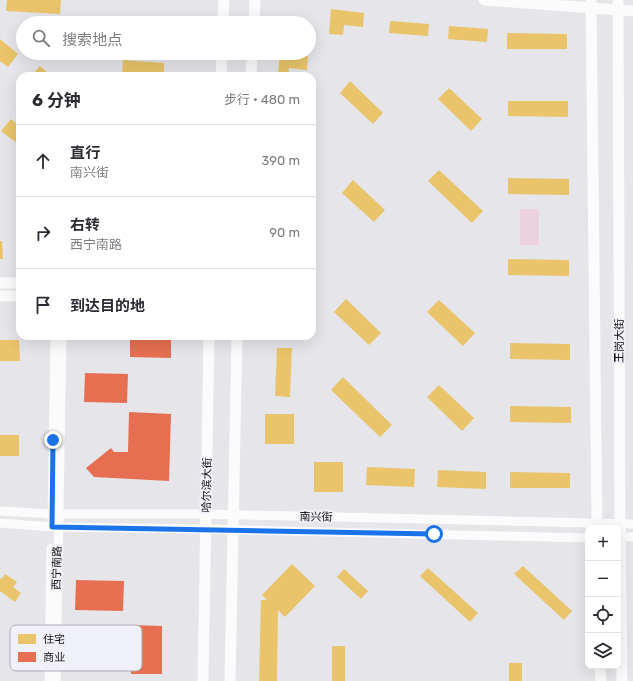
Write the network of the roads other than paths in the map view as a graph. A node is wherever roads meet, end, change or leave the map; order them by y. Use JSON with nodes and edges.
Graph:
{"nodes":[{"id":1,"x":224,"y":0,"type":"edge"},
{"id":2,"x":255,"y":0,"type":"edge"},
{"id":3,"x":484,"y":0,"type":"edge"},
{"id":4,"x":591,"y":4,"type":"edge"},
{"id":5,"x":618,"y":5,"type":"edge"},
{"id":6,"x":633,"y":11,"type":"edge"},
{"id":7,"x":223,"y":16,"type":"edge"},
{"id":8,"x":254,"y":16,"type":"edge"},
{"id":9,"x":222,"y":60,"type":"edge"},
{"id":10,"x":252,"y":60,"type":"edge"},
{"id":11,"x":221,"y":72,"type":"edge"},
{"id":12,"x":251,"y":72,"type":"edge"},
{"id":13,"x":0,"y":283,"type":"edge"},
{"id":14,"x":16,"y":283,"type":"edge"},
{"id":15,"x":0,"y":296,"type":"edge"},
{"id":16,"x":16,"y":296,"type":"edge"},
{"id":17,"x":55,"y":340,"type":"edge"},
{"id":18,"x":62,"y":340,"type":"edge"},
{"id":19,"x":209,"y":340,"type":"edge"},
{"id":20,"x":237,"y":340,"type":"edge"},
{"id":21,"x":0,"y":511,"type":"edge"},
{"id":22,"x":55,"y":514,"type":"junction"},
{"id":23,"x":206,"y":514,"type":"junction"},
{"id":24,"x":234,"y":515,"type":"junction"},
{"id":25,"x":0,"y":522,"type":"edge"},
{"id":26,"x":620,"y":523,"type":"junction"},
{"id":27,"x":633,"y":524,"type":"edge"},
{"id":28,"x":597,"y":525,"type":"edge"},
{"id":29,"x":605,"y":525,"type":"edge"},
{"id":30,"x":585,"y":526,"type":"edge"},
{"id":31,"x":55,"y":527,"type":"junction"},
{"id":32,"x":206,"y":529,"type":"junction"},
{"id":33,"x":233,"y":530,"type":"junction"},
{"id":34,"x":621,"y":537,"type":"edge"},
{"id":35,"x":633,"y":537,"type":"edge"},
{"id":36,"x":585,"y":538,"type":"edge"},
{"id":37,"x":620,"y":561,"type":"edge"},
{"id":38,"x":51,"y":625,"type":"edge"},
{"id":39,"x":56,"y":625,"type":"edge"},
{"id":40,"x":600,"y":669,"type":"edge"},
{"id":41,"x":49,"y":671,"type":"edge"},
{"id":42,"x":56,"y":671,"type":"edge"},
{"id":43,"x":49,"y":681,"type":"edge"},
{"id":44,"x":56,"y":681,"type":"edge"},
{"id":45,"x":203,"y":681,"type":"edge"},
{"id":46,"x":230,"y":681,"type":"edge"},
{"id":47,"x":601,"y":681,"type":"edge"},
{"id":48,"x":622,"y":681,"type":"edge"}],
"edges":[{"from":1,"to":7,"type":"main road"},
{"from":2,"to":8,"type":"main road"},
{"from":3,"to":4,"type":"main road"},
{"from":4,"to":5,"type":"main road"},
{"from":4,"to":28,"type":"main road"},
{"from":5,"to":6,"type":"main road"},
{"from":5,"to":26,"type":"main road","name":"王岗大街"},
{"from":9,"to":11,"type":"main road"},
{"from":10,"to":12,"type":"main road"},
{"from":13,"to":14,"type":"main road"},
{"from":15,"to":16,"type":"main road"},
{"from":17,"to":22,"type":"street","name":"西宁南路"},
{"from":18,"to":22,"type":"street","name":"西宁南路"},
{"from":19,"to":23,"type":"main road","name":"哈尔滨大街"},
{"from":20,"to":24,"type":"main road"},
{"from":21,"to":22,"type":"street","name":"南兴街"},
{"from":22,"to":23,"type":"street","name":"南兴街"},
{"from":22,"to":31,"type":"street","name":"西宁南路"},
{"from":23,"to":24,"type":"street","name":"南兴街"},
{"from":23,"to":32,"type":"main road","name":"哈尔滨大街"},
{"from":24,"to":30,"type":"street","name":"南兴街"},
{"from":24,"to":33,"type":"main road"},
{"from":25,"to":31,"type":"street","name":"南兴街"},
{"from":26,"to":27,"type":"street","name":"南兴街"},
{"from":26,"to":29,"type":"street","name":"南兴街"},
{"from":31,"to":32,"type":"street","name":"南兴街"},
{"from":31,"to":38,"type":"street","name":"西宁南路"},
{"from":31,"to":39,"type":"street","name":"西宁南路"},
{"from":32,"to":33,"type":"street","name":"南兴街"},
{"from":32,"to":45,"type":"main road","name":"哈尔滨大街"},
{"from":33,"to":36,"type":"street","name":"南兴街"},
{"from":33,"to":46,"type":"main road"},
{"from":34,"to":35,"type":"street"},
{"from":37,"to":48,"type":"main road","name":"王岗大街"},
{"from":40,"to":47,"type":"main road"},
{"from":41,"to":43,"type":"street","name":"西宁南路"},
{"from":42,"to":44,"type":"street","name":"西宁南路"}]}
